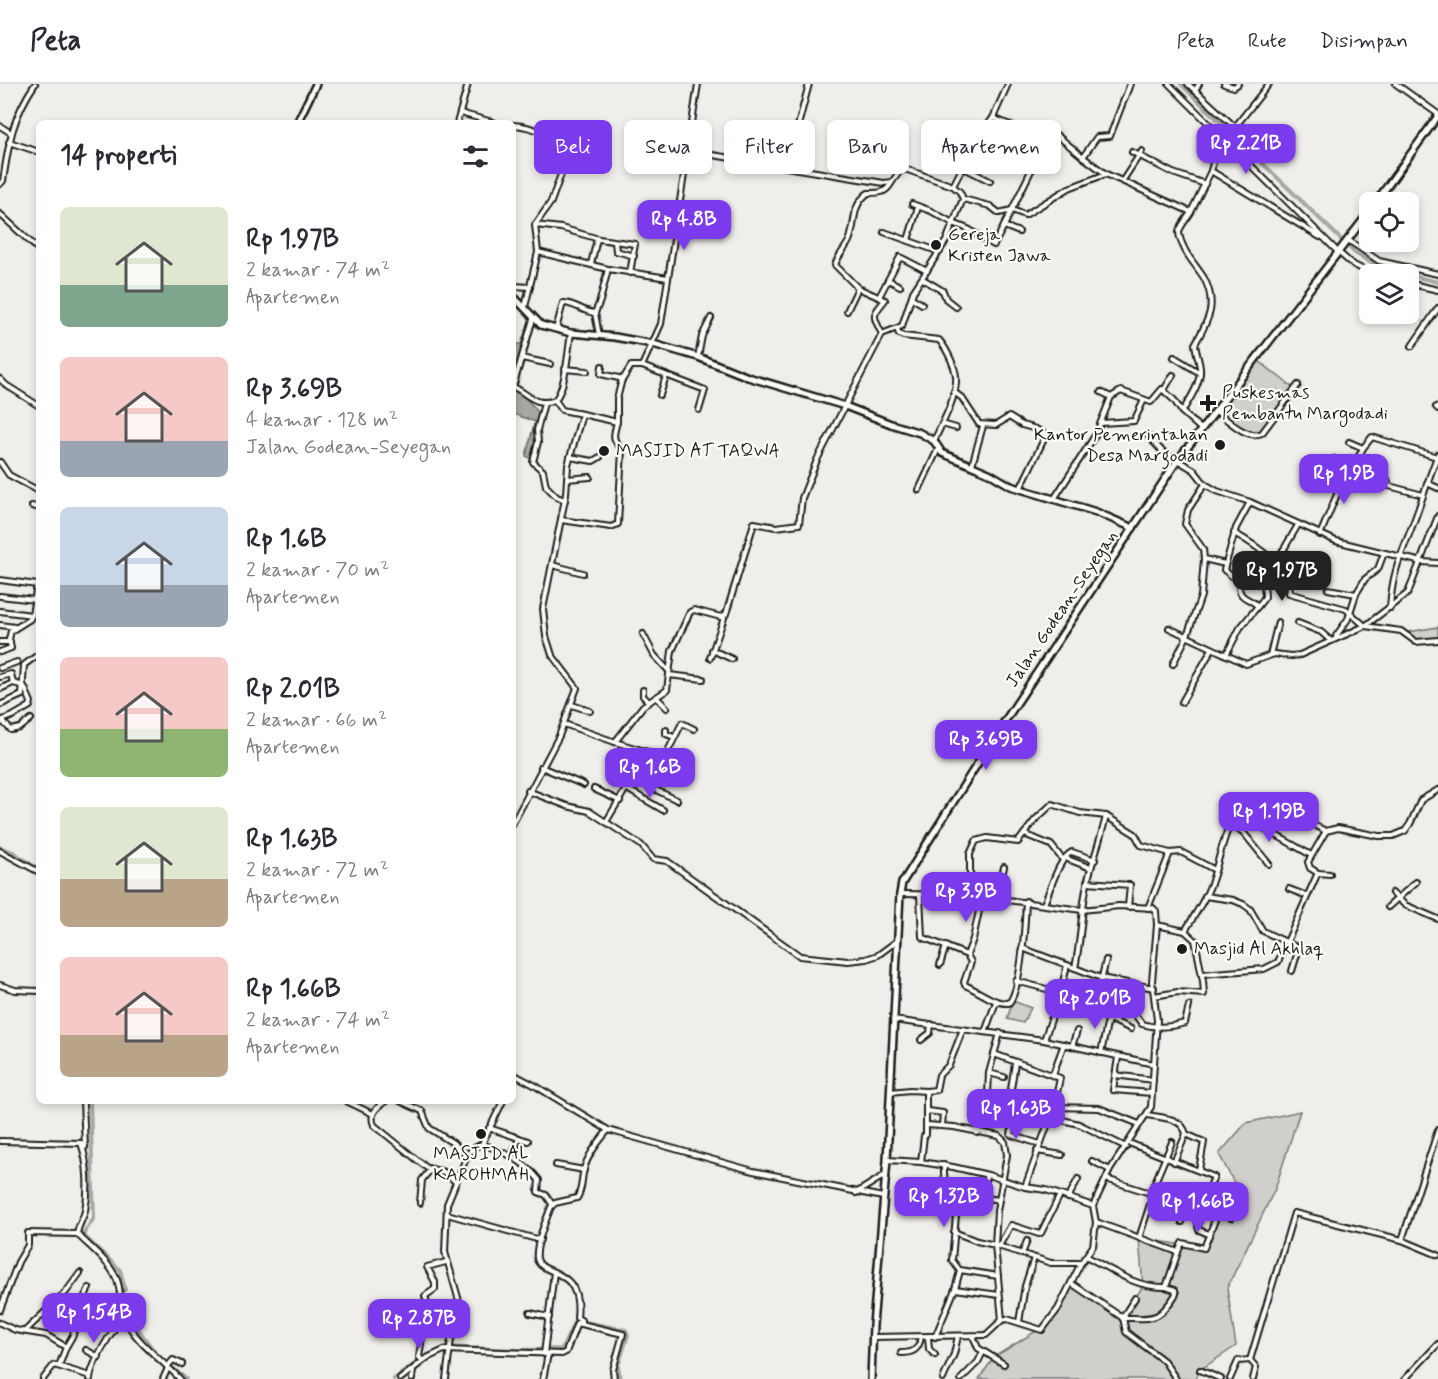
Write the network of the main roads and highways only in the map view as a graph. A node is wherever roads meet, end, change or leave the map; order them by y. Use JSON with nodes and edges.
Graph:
{"nodes":[{"id":1,"x":316,"y":84,"type":"edge"},
{"id":2,"x":1438,"y":115,"type":"edge"},
{"id":3,"x":298,"y":120,"type":"edge"},
{"id":4,"x":1383,"y":192,"type":"edge"},
{"id":5,"x":1359,"y":224,"type":"edge"},
{"id":6,"x":516,"y":299,"type":"edge"},
{"id":7,"x":1133,"y":528,"type":"junction"},
{"id":8,"x":871,"y":1379,"type":"edge"}],
"edges":[{"from":1,"to":3,"type":"main road"},
{"from":2,"to":4,"type":"main road"},
{"from":5,"to":7,"type":"main road","name":"Jalan Godean-Seyegan"},
{"from":6,"to":7,"type":"main road"},
{"from":7,"to":8,"type":"main road","name":"Jalan Godean-Seyegan"}]}
